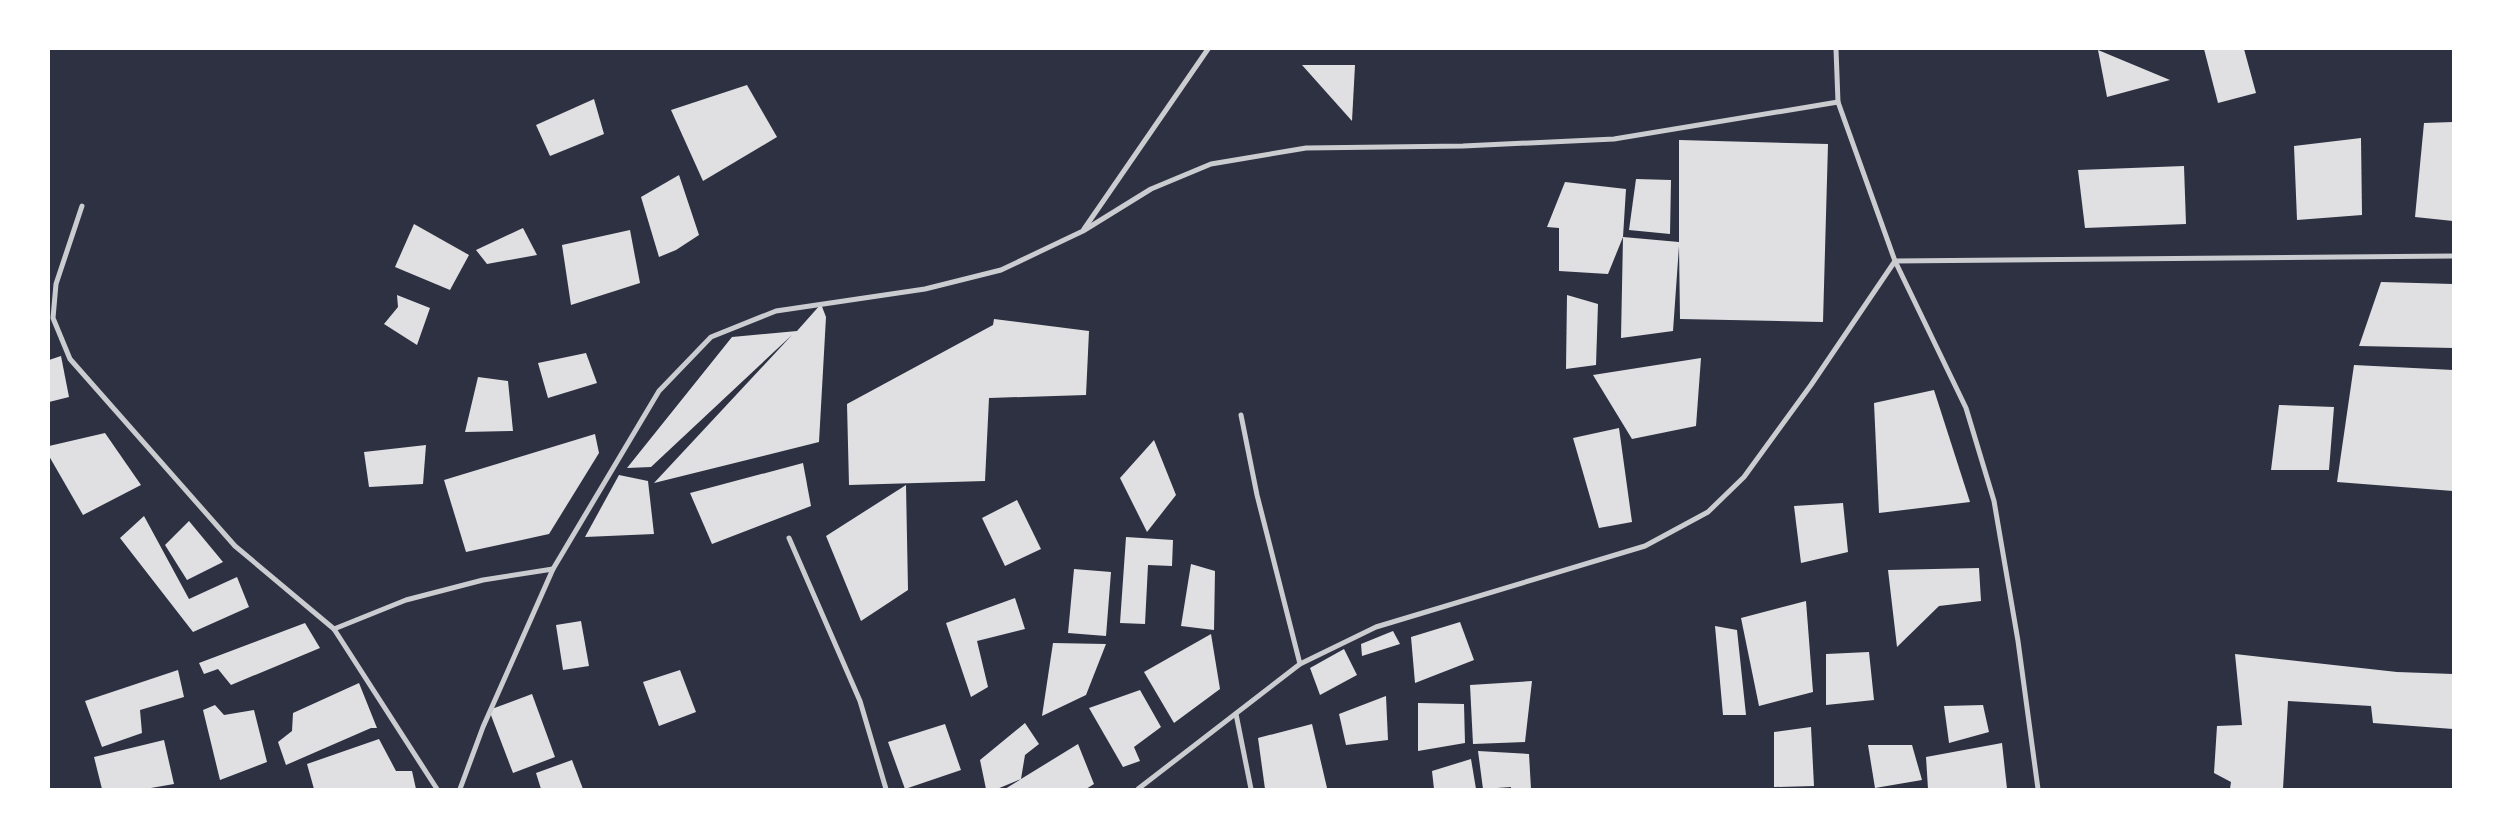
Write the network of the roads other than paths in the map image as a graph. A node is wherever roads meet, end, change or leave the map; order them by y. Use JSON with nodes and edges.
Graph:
{"nodes":[{"id":1,"x":1208,"y":49,"type":"edge"},
{"id":2,"x":1836,"y":49,"type":"edge"},
{"id":3,"x":1838,"y":102,"type":"junction"},
{"id":4,"x":82,"y":206,"type":"dead end"},
{"id":5,"x":1083,"y":231,"type":"junction"},
{"id":6,"x":2453,"y":256,"type":"edge"},
{"id":7,"x":1895,"y":262,"type":"junction"},
{"id":8,"x":1241,"y":415,"type":"dead end"},
{"id":9,"x":788,"y":538,"type":"dead end"},
{"id":10,"x":553,"y":569,"type":"junction"},
{"id":11,"x":334,"y":629,"type":"junction"},
{"id":12,"x":1300,"y":664,"type":"junction"},
{"id":13,"x":1236,"y":714,"type":"junction"},
{"id":14,"x":437,"y":789,"type":"edge"},
{"id":15,"x":460,"y":789,"type":"edge"},
{"id":16,"x":886,"y":789,"type":"edge"},
{"id":17,"x":1138,"y":789,"type":"edge"},
{"id":18,"x":1251,"y":789,"type":"edge"},
{"id":19,"x":2038,"y":789,"type":"edge"}],
"edges":[{"from":1,"to":5,"type":"street"},
{"from":2,"to":3,"type":"street"},
{"from":3,"to":5,"type":"street"},
{"from":3,"to":7,"type":"street"},
{"from":4,"to":11,"type":"street"},
{"from":5,"to":10,"type":"street"},
{"from":6,"to":7,"type":"street"},
{"from":7,"to":12,"type":"street"},
{"from":7,"to":19,"type":"street"},
{"from":8,"to":12,"type":"street"},
{"from":9,"to":16,"type":"street"},
{"from":10,"to":11,"type":"street"},
{"from":10,"to":15,"type":"street"},
{"from":11,"to":14,"type":"street"},
{"from":12,"to":13,"type":"street"},
{"from":13,"to":17,"type":"street"},
{"from":13,"to":18,"type":"street"}]}
